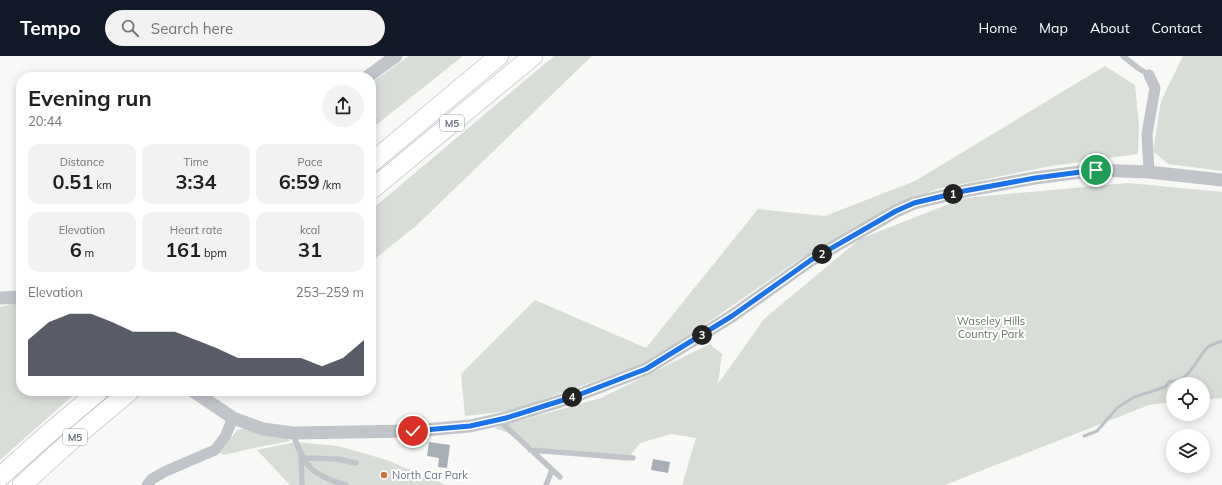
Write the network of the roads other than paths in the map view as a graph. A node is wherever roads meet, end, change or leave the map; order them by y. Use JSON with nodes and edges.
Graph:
{"nodes":[{"id":1,"x":396,"y":56,"type":"edge"},
{"id":2,"x":499,"y":56,"type":"edge"},
{"id":3,"x":533,"y":56,"type":"edge"},
{"id":4,"x":1123,"y":56,"type":"edge"},
{"id":5,"x":374,"y":72,"type":"edge"},
{"id":6,"x":1149,"y":75,"type":"joint"},
{"id":7,"x":376,"y":160,"type":"edge"},
{"id":8,"x":1149,"y":172,"type":"junction"},
{"id":9,"x":1222,"y":180,"type":"edge"},
{"id":10,"x":376,"y":186,"type":"edge"},
{"id":11,"x":16,"y":297,"type":"edge"},
{"id":12,"x":0,"y":298,"type":"edge"},
{"id":13,"x":93,"y":396,"type":"edge"},
{"id":14,"x":124,"y":396,"type":"edge"},
{"id":15,"x":200,"y":396,"type":"edge"},
{"id":16,"x":233,"y":418,"type":"junction"},
{"id":17,"x":499,"y":419,"type":"junction"},
{"id":18,"x":293,"y":433,"type":"junction"},
{"id":19,"x":530,"y":450,"type":"junction"},
{"id":20,"x":302,"y":456,"type":"junction"},
{"id":21,"x":633,"y":458,"type":"dead end"},
{"id":22,"x":356,"y":463,"type":"dead end"},
{"id":23,"x":552,"y":470,"type":"junction"},
{"id":24,"x":0,"y":477,"type":"edge"},
{"id":25,"x":560,"y":477,"type":"dead end"},
{"id":26,"x":22,"y":485,"type":"edge"},
{"id":27,"x":147,"y":485,"type":"edge"},
{"id":28,"x":302,"y":485,"type":"edge"},
{"id":29,"x":346,"y":485,"type":"edge"},
{"id":30,"x":546,"y":485,"type":"edge"}],
"edges":[{"from":1,"to":5,"type":"street"},
{"from":2,"to":7,"type":"highway","number":"M5"},
{"from":3,"to":10,"type":"highway","number":"M5"},
{"from":4,"to":6,"type":"lane"},
{"from":6,"to":8,"type":"street"},
{"from":8,"to":9,"type":"street"},
{"from":8,"to":17,"type":"street"},
{"from":11,"to":12,"type":"street"},
{"from":13,"to":24,"type":"highway","number":"M5"},
{"from":14,"to":26,"type":"highway","number":"M5"},
{"from":15,"to":16,"type":"street"},
{"from":16,"to":18,"type":"street"},
{"from":16,"to":27,"type":"street"},
{"from":17,"to":18,"type":"street"},
{"from":17,"to":19,"type":"lane"},
{"from":18,"to":20,"type":"lane"},
{"from":19,"to":21,"type":"lane"},
{"from":19,"to":23,"type":"lane"},
{"from":20,"to":22,"type":"lane"},
{"from":20,"to":28,"type":"lane"},
{"from":20,"to":29,"type":"lane"},
{"from":23,"to":25,"type":"lane"},
{"from":23,"to":30,"type":"lane"}]}
